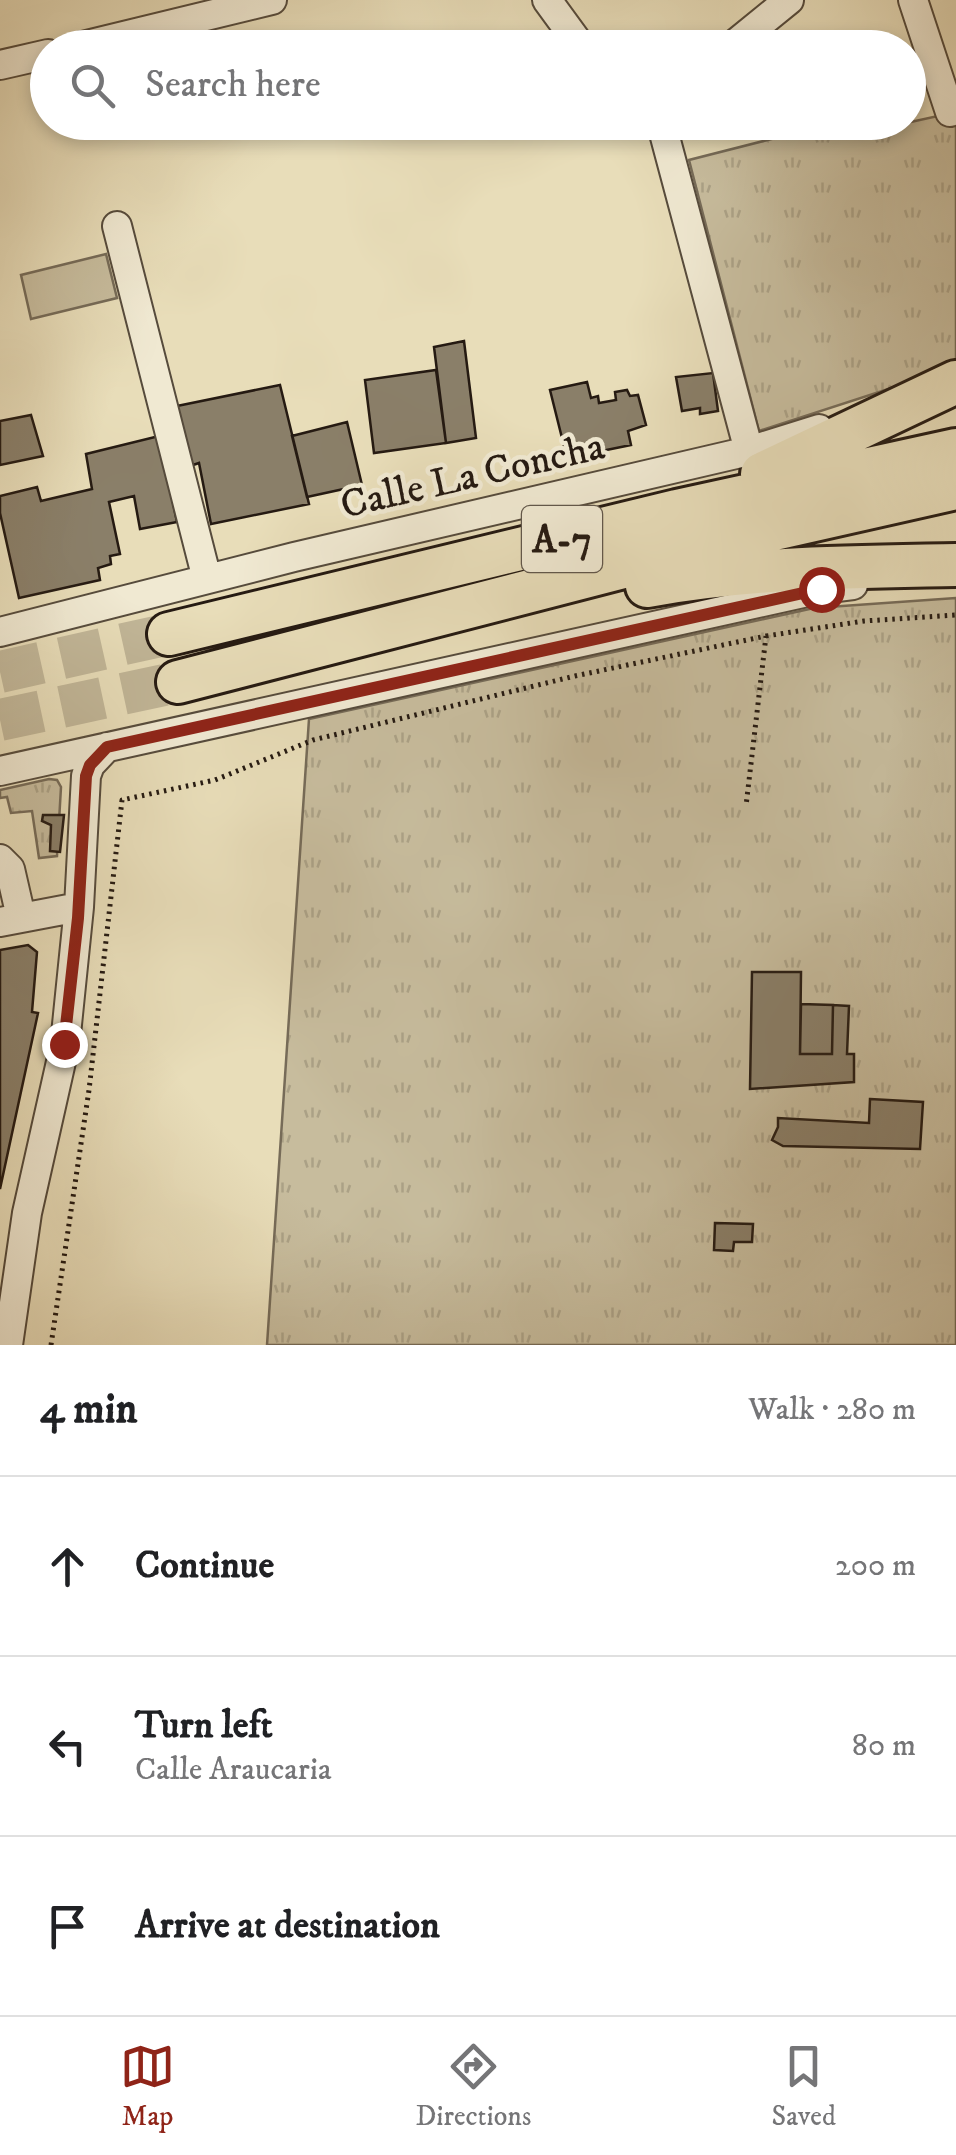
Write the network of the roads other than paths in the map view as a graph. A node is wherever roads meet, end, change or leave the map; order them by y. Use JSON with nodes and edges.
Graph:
{"nodes":[{"id":1,"x":272,"y":0,"type":"edge"},
{"id":2,"x":547,"y":0,"type":"edge"},
{"id":3,"x":789,"y":0,"type":"edge"},
{"id":4,"x":913,"y":0,"type":"edge"},
{"id":5,"x":148,"y":30,"type":"edge"},
{"id":6,"x":569,"y":30,"type":"edge"},
{"id":7,"x":752,"y":30,"type":"edge"},
{"id":8,"x":923,"y":30,"type":"edge"},
{"id":9,"x":926,"y":39,"type":"edge"},
{"id":10,"x":30,"y":58,"type":"edge"},
{"id":11,"x":0,"y":66,"type":"edge"},
{"id":12,"x":950,"y":112,"type":"dead end"},
{"id":13,"x":667,"y":140,"type":"edge"},
{"id":14,"x":117,"y":226,"type":"dead end"},
{"id":15,"x":956,"y":379,"type":"edge"},
{"id":16,"x":749,"y":450,"type":"junction"},
{"id":17,"x":956,"y":450,"type":"edge"},
{"id":18,"x":956,"y":488,"type":"edge"},
{"id":19,"x":677,"y":511,"type":"junction"},
{"id":20,"x":956,"y":568,"type":"edge"},
{"id":21,"x":207,"y":579,"type":"junction"},
{"id":22,"x":386,"y":629,"type":"junction"},
{"id":23,"x":0,"y":632,"type":"edge"},
{"id":24,"x":169,"y":634,"type":"tunnel mouth"},
{"id":25,"x":178,"y":682,"type":"tunnel mouth"},
{"id":26,"x":107,"y":747,"type":"junction"},
{"id":27,"x":52,"y":760,"type":"junction"},
{"id":28,"x":0,"y":772,"type":"edge"},
{"id":29,"x":86,"y":776,"type":"junction"},
{"id":30,"x":0,"y":859,"type":"edge"},
{"id":31,"x":78,"y":913,"type":"junction"},
{"id":32,"x":7,"y":924,"type":"edge"},
{"id":33,"x":8,"y":1345,"type":"edge"}],
"edges":[{"from":1,"to":5,"type":"street"},
{"from":2,"to":6,"type":"street"},
{"from":3,"to":7,"type":"street"},
{"from":4,"to":8,"type":"street"},
{"from":9,"to":12,"type":"street"},
{"from":10,"to":11,"type":"street"},
{"from":13,"to":16,"type":"street"},
{"from":14,"to":21,"type":"street"},
{"from":15,"to":16,"type":"street","name":"Calle La Concha"},
{"from":15,"to":19,"type":"highway"},
{"from":16,"to":21,"type":"street","name":"Calle La Concha"},
{"from":17,"to":19,"type":"highway","number":"A-7"},
{"from":18,"to":22,"type":"highway","number":"A-7"},
{"from":19,"to":24,"type":"highway","number":"A-7"},
{"from":20,"to":22,"type":"highway"},
{"from":20,"to":26,"type":"street"},
{"from":21,"to":23,"type":"street","name":"Calle La Concha"},
{"from":22,"to":25,"type":"highway","number":"A-7"},
{"from":26,"to":27,"type":"street"},
{"from":26,"to":29,"type":"street"},
{"from":27,"to":28,"type":"street"},
{"from":27,"to":29,"type":"street"},
{"from":29,"to":31,"type":"street"},
{"from":30,"to":32,"type":"street"},
{"from":31,"to":32,"type":"street"},
{"from":31,"to":33,"type":"street"}]}
